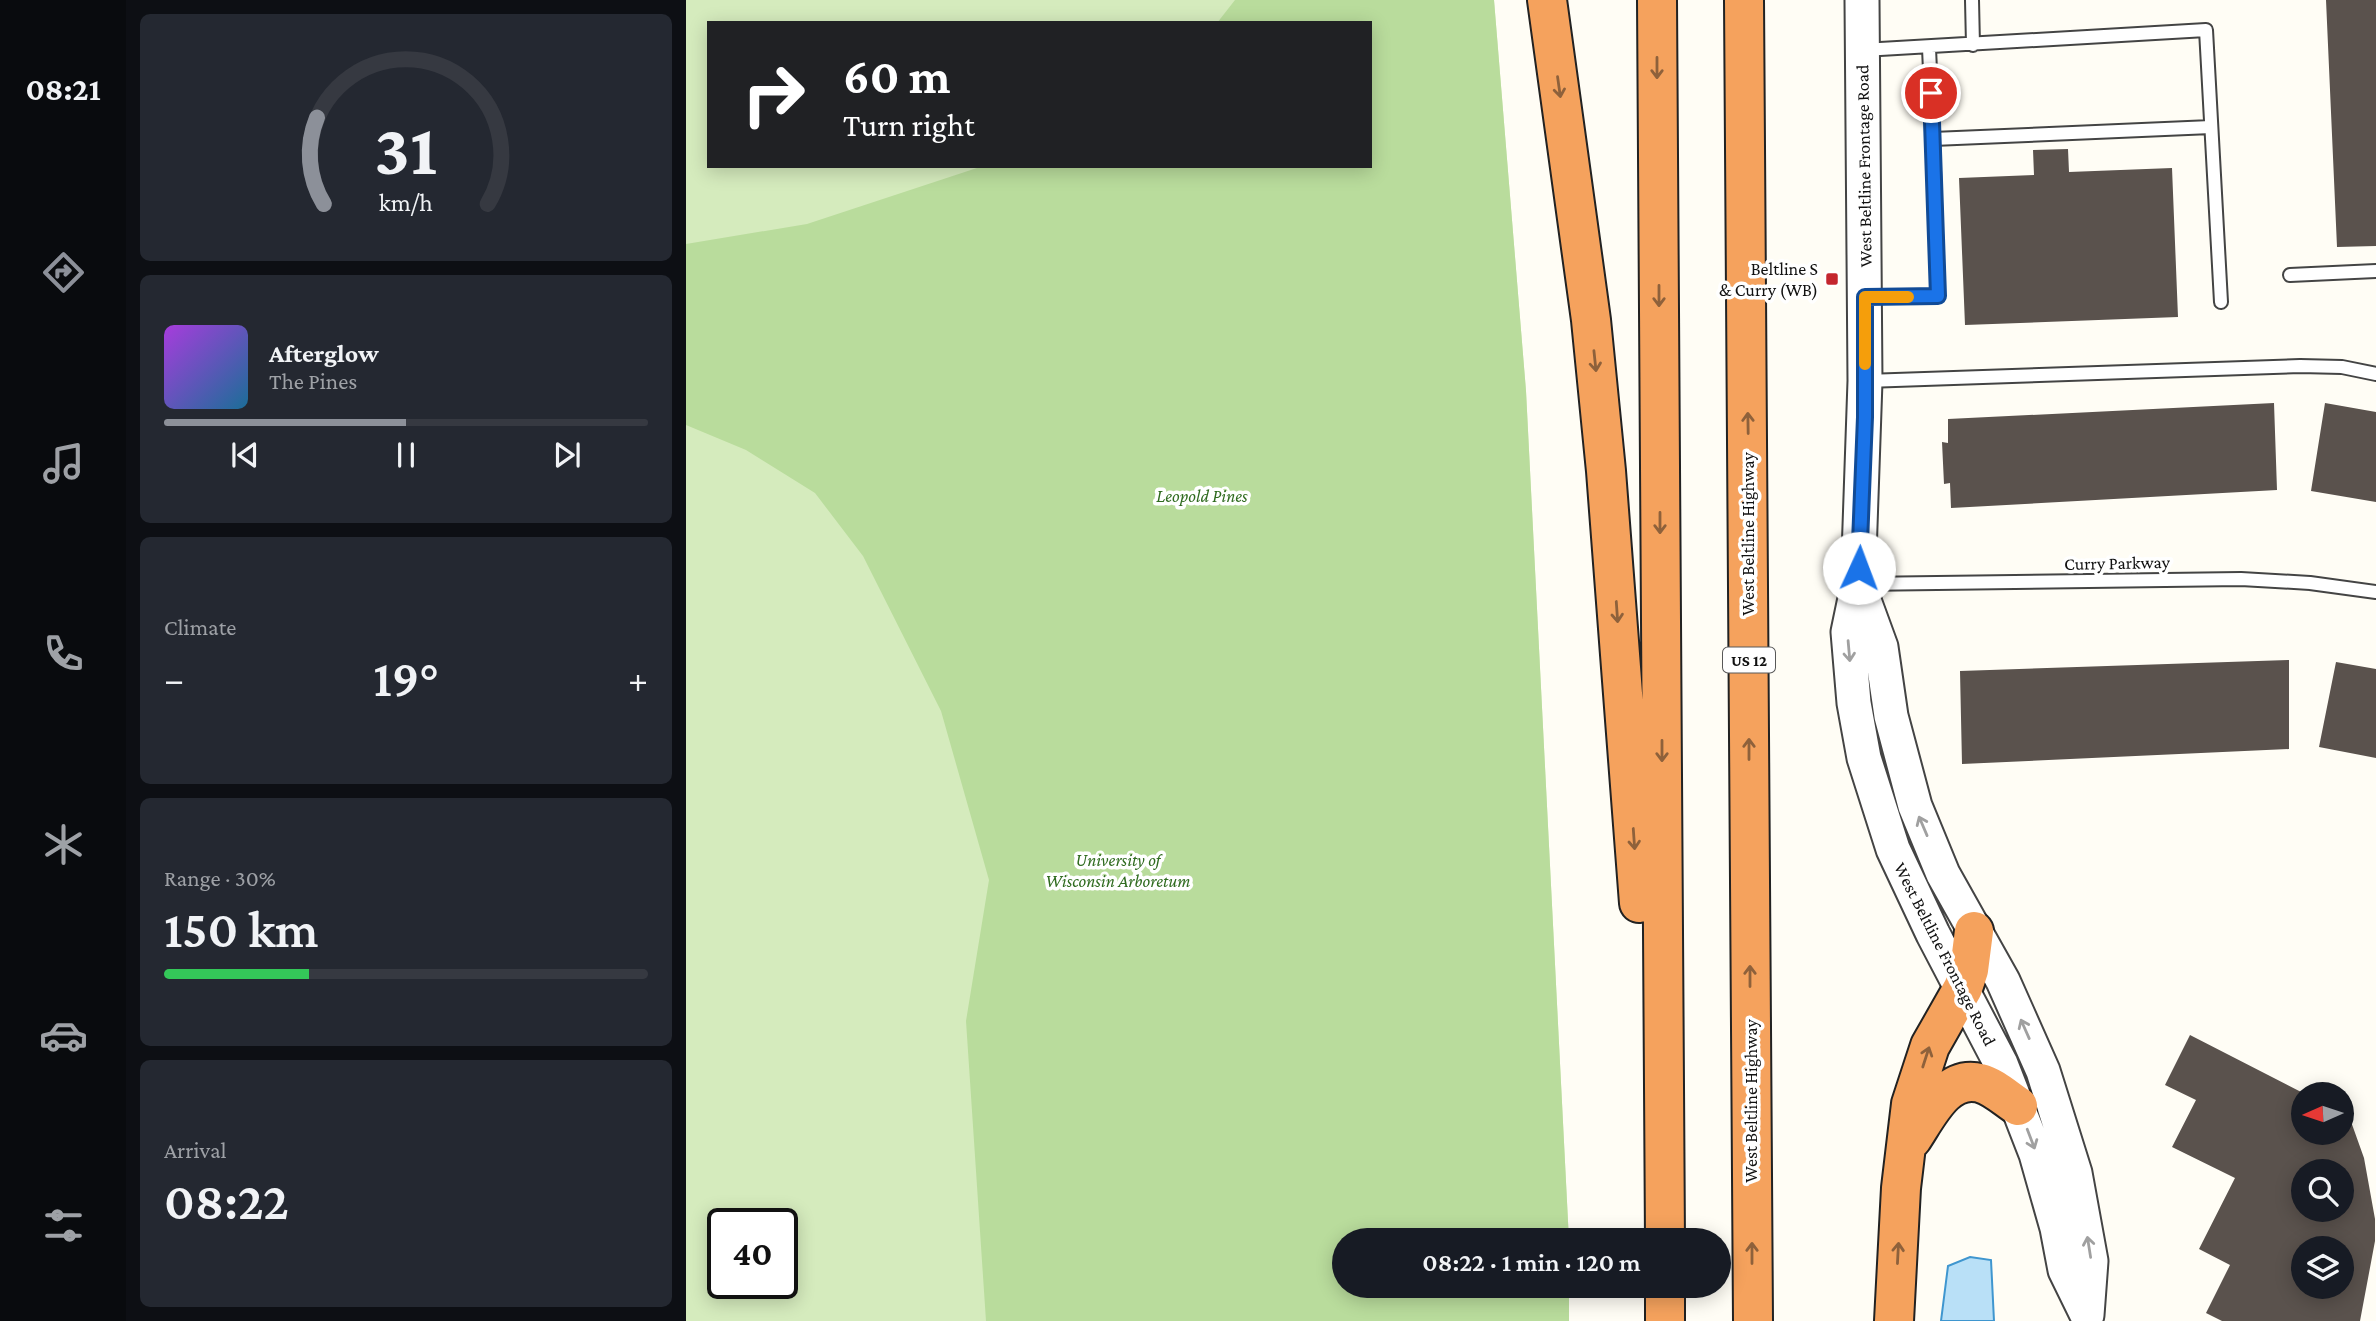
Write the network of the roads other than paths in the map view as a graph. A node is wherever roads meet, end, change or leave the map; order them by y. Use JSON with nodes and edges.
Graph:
{"nodes":[{"id":1,"x":1547,"y":0,"type":"edge"},
{"id":2,"x":1657,"y":0,"type":"edge"},
{"id":3,"x":1744,"y":0,"type":"edge"},
{"id":4,"x":1862,"y":0,"type":"edge"},
{"id":5,"x":1972,"y":0,"type":"edge"},
{"id":6,"x":1973,"y":46,"type":"junction"},
{"id":7,"x":1929,"y":48,"type":"junction"},
{"id":8,"x":1863,"y":50,"type":"junction"},
{"id":9,"x":2211,"y":127,"type":"junction"},
{"id":10,"x":1933,"y":139,"type":"junction"},
{"id":11,"x":2376,"y":271,"type":"edge"},
{"id":12,"x":2290,"y":275,"type":"dead end"},
{"id":13,"x":1865,"y":297,"type":"junction"},
{"id":14,"x":2221,"y":302,"type":"dead end"},
{"id":15,"x":2376,"y":374,"type":"edge"},
{"id":16,"x":1865,"y":381,"type":"junction"},
{"id":17,"x":1858,"y":584,"type":"junction"},
{"id":18,"x":2376,"y":593,"type":"edge"},
{"id":19,"x":1974,"y":931,"type":"junction"},
{"id":20,"x":1963,"y":988,"type":"junction"},
{"id":21,"x":2018,"y":1106,"type":"junction"},
{"id":22,"x":1907,"y":1147,"type":"junction"},
{"id":23,"x":1664,"y":1228,"type":"edge"},
{"id":24,"x":1665,"y":1228,"type":"edge"},
{"id":25,"x":1665,"y":1298,"type":"edge"},
{"id":26,"x":2087,"y":1318,"type":"edge"},
{"id":27,"x":1665,"y":1321,"type":"edge"},
{"id":28,"x":1753,"y":1321,"type":"edge"},
{"id":29,"x":1894,"y":1321,"type":"edge"}],
"edges":[{"from":1,"to":23,"type":"highway","one_way":true},
{"from":2,"to":24,"type":"highway","one_way":true},
{"from":28,"to":3,"type":"highway","name":"West Beltline Highway","number":"US 12","one_way":true},
{"from":4,"to":8,"type":"street","name":"West Beltline Frontage Road"},
{"from":5,"to":6,"type":"lane"},
{"from":6,"to":7,"type":"lane"},
{"from":6,"to":9,"type":"lane"},
{"from":7,"to":8,"type":"lane"},
{"from":7,"to":10,"type":"lane"},
{"from":8,"to":13,"type":"street","name":"West Beltline Frontage Road"},
{"from":9,"to":10,"type":"lane"},
{"from":9,"to":14,"type":"lane"},
{"from":10,"to":13,"type":"lane"},
{"from":11,"to":12,"type":"lane"},
{"from":13,"to":16,"type":"street","name":"West Beltline Frontage Road"},
{"from":15,"to":16,"type":"lane"},
{"from":16,"to":17,"type":"street","name":"West Beltline Frontage Road"},
{"from":17,"to":18,"type":"lane","name":"Curry Parkway"},
{"from":19,"to":17,"type":"street","name":"West Beltline Frontage Road","one_way":true},
{"from":17,"to":20,"type":"street","name":"West Beltline Frontage Road","one_way":true},
{"from":19,"to":20,"type":"highway"},
{"from":26,"to":19,"type":"street","name":"West Beltline Frontage Road","one_way":true},
{"from":20,"to":21,"type":"street","name":"West Beltline Frontage Road"},
{"from":22,"to":20,"type":"highway","one_way":true},
{"from":21,"to":22,"type":"highway"},
{"from":21,"to":26,"type":"street","name":"West Beltline Frontage Road","one_way":true},
{"from":29,"to":22,"type":"highway","one_way":true},
{"from":25,"to":27,"type":"highway"}]}
